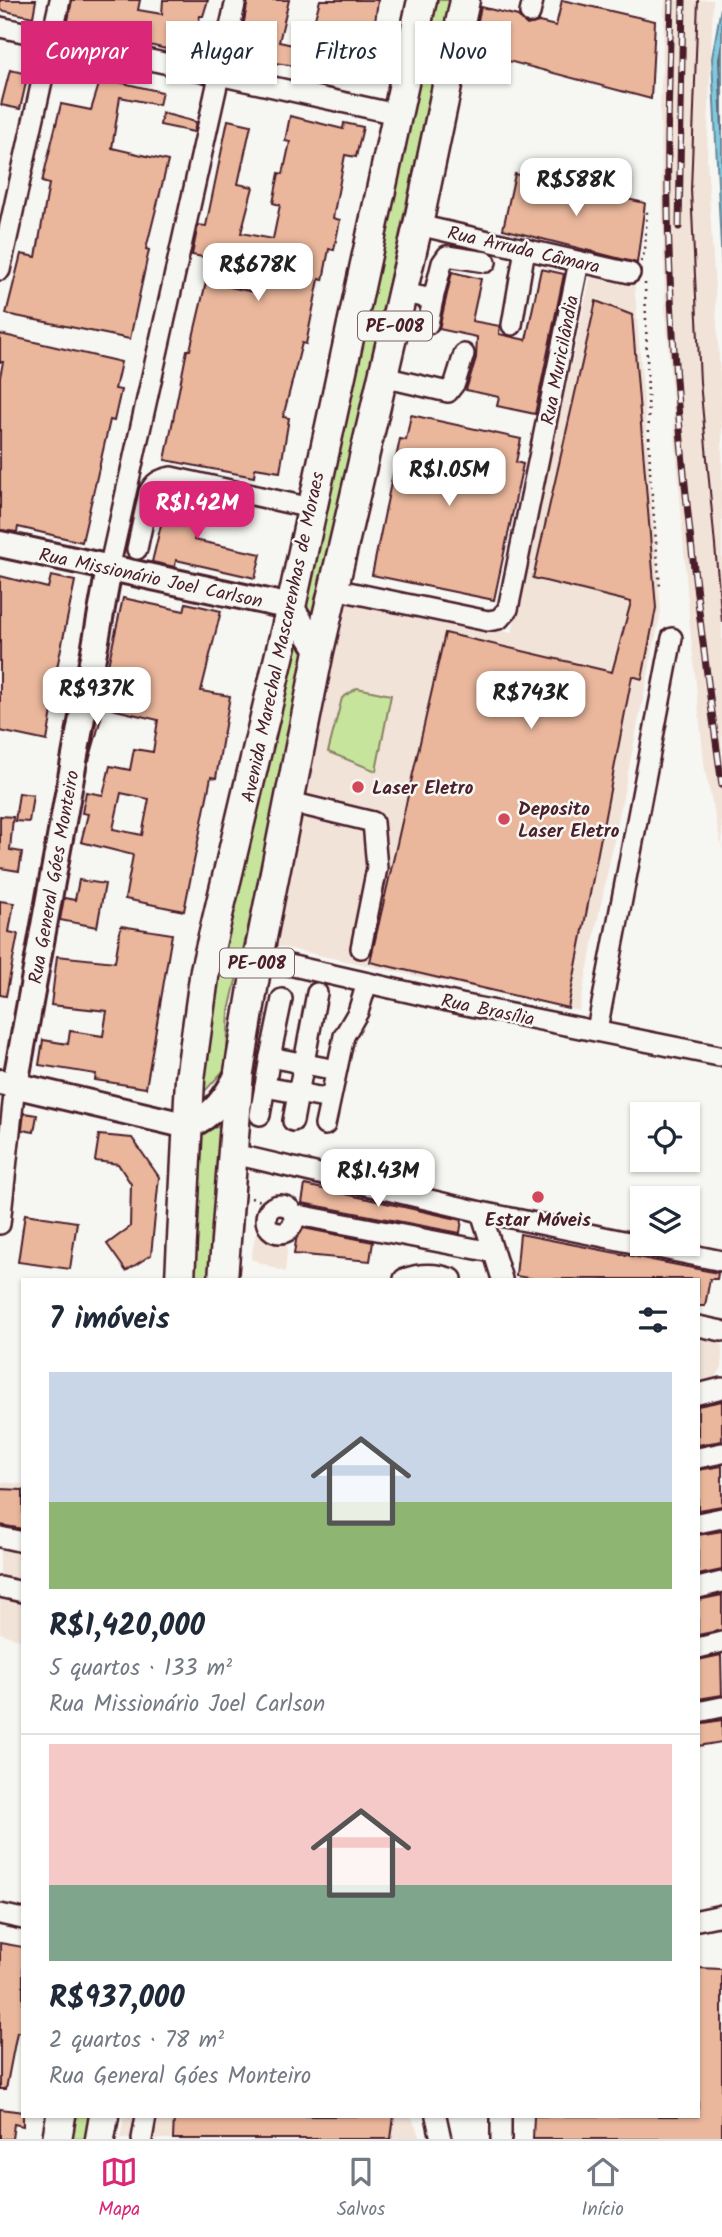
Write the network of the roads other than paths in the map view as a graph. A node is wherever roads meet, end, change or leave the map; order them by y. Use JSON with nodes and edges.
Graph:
{"nodes":[{"id":1,"x":60,"y":0,"type":"edge"},
{"id":2,"x":236,"y":0,"type":"edge"},
{"id":3,"x":422,"y":0,"type":"edge"},
{"id":4,"x":465,"y":0,"type":"edge"},
{"id":5,"x":56,"y":21,"type":"edge"},
{"id":6,"x":231,"y":21,"type":"edge"},
{"id":7,"x":0,"y":27,"type":"edge"},
{"id":8,"x":21,"y":32,"type":"edge"},
{"id":9,"x":42,"y":84,"type":"edge"},
{"id":10,"x":216,"y":84,"type":"edge"},
{"id":11,"x":252,"y":84,"type":"edge"},
{"id":12,"x":396,"y":114,"type":"junction"},
{"id":13,"x":418,"y":225,"type":"junction"},
{"id":14,"x":525,"y":249,"type":"junction"},
{"id":15,"x":486,"y":262,"type":"dead end"},
{"id":16,"x":579,"y":262,"type":"junction"},
{"id":17,"x":0,"y":270,"type":"edge"},
{"id":18,"x":636,"y":274,"type":"road end"},
{"id":19,"x":403,"y":293,"type":"junction"},
{"id":20,"x":433,"y":299,"type":"junction"},
{"id":21,"x":428,"y":324,"type":"dead end"},
{"id":22,"x":512,"y":326,"type":"dead end"},
{"id":23,"x":464,"y":354,"type":"dead end"},
{"id":24,"x":383,"y":377,"type":"junction"},
{"id":25,"x":311,"y":508,"type":"junction"},
{"id":26,"x":0,"y":544,"type":"edge"},
{"id":27,"x":137,"y":549,"type":"dead end"},
{"id":28,"x":109,"y":569,"type":"junction"},
{"id":29,"x":334,"y":589,"type":"junction"},
{"id":30,"x":291,"y":607,"type":"junction"},
{"id":31,"x":673,"y":638,"type":"dead end"},
{"id":32,"x":319,"y":651,"type":"junction"},
{"id":33,"x":290,"y":802,"type":"junction"},
{"id":34,"x":361,"y":948,"type":"dead end"},
{"id":35,"x":258,"y":958,"type":"junction"},
{"id":36,"x":366,"y":987,"type":"junction"},
{"id":37,"x":317,"y":993,"type":"dead end"},
{"id":38,"x":282,"y":999,"type":"dead end"},
{"id":39,"x":597,"y":1030,"type":"junction"},
{"id":40,"x":719,"y":1056,"type":"dead end"},
{"id":41,"x":270,"y":1057,"type":"junction"},
{"id":42,"x":304,"y":1064,"type":"junction"},
{"id":43,"x":336,"y":1070,"type":"junction"},
{"id":44,"x":239,"y":1072,"type":"junction"},
{"id":45,"x":8,"y":1083,"type":"edge"},
{"id":46,"x":265,"y":1087,"type":"junction"},
{"id":47,"x":298,"y":1093,"type":"junction"},
{"id":48,"x":330,"y":1099,"type":"junction"},
{"id":49,"x":260,"y":1115,"type":"dead end"},
{"id":50,"x":293,"y":1121,"type":"dead end"},
{"id":51,"x":325,"y":1125,"type":"dead end"},
{"id":52,"x":188,"y":1126,"type":"junction"},
{"id":53,"x":234,"y":1154,"type":"junction"},
{"id":54,"x":481,"y":1212,"type":"junction"},
{"id":55,"x":293,"y":1214,"type":"dead end"},
{"id":56,"x":0,"y":1224,"type":"edge"},
{"id":57,"x":225,"y":1249,"type":"junction"},
{"id":58,"x":492,"y":1252,"type":"junction"},
{"id":59,"x":722,"y":1261,"type":"edge"},
{"id":60,"x":180,"y":1278,"type":"edge"},
{"id":61,"x":222,"y":1278,"type":"edge"},
{"id":62,"x":233,"y":1278,"type":"edge"},
{"id":63,"x":412,"y":1278,"type":"edge"},
{"id":64,"x":448,"y":1278,"type":"edge"},
{"id":65,"x":502,"y":1278,"type":"edge"},
{"id":66,"x":700,"y":1326,"type":"edge"},
{"id":67,"x":722,"y":1331,"type":"edge"},
{"id":68,"x":722,"y":1388,"type":"edge"},
{"id":69,"x":700,"y":1394,"type":"edge"},
{"id":70,"x":722,"y":1453,"type":"edge"},
{"id":71,"x":700,"y":1458,"type":"edge"},
{"id":72,"x":722,"y":1518,"type":"edge"},
{"id":73,"x":700,"y":1523,"type":"edge"},
{"id":74,"x":0,"y":1537,"type":"edge"},
{"id":75,"x":21,"y":1542,"type":"edge"},
{"id":76,"x":722,"y":1582,"type":"edge"},
{"id":77,"x":0,"y":1587,"type":"edge"},
{"id":78,"x":700,"y":1588,"type":"edge"},
{"id":79,"x":21,"y":1592,"type":"edge"},
{"id":80,"x":722,"y":1642,"type":"edge"},
{"id":81,"x":700,"y":1648,"type":"edge"},
{"id":82,"x":722,"y":1707,"type":"edge"},
{"id":83,"x":700,"y":1712,"type":"edge"},
{"id":84,"x":0,"y":1914,"type":"edge"},
{"id":85,"x":722,"y":1915,"type":"edge"},
{"id":86,"x":21,"y":1919,"type":"edge"},
{"id":87,"x":700,"y":1920,"type":"edge"},
{"id":88,"x":61,"y":2118,"type":"edge"},
{"id":89,"x":104,"y":2118,"type":"edge"},
{"id":90,"x":146,"y":2118,"type":"edge"},
{"id":91,"x":436,"y":2118,"type":"edge"},
{"id":92,"x":501,"y":2118,"type":"edge"},
{"id":93,"x":57,"y":2139,"type":"edge"},
{"id":94,"x":100,"y":2139,"type":"edge"},
{"id":95,"x":142,"y":2139,"type":"edge"},
{"id":96,"x":441,"y":2139,"type":"edge"},
{"id":97,"x":501,"y":2139,"type":"edge"}],
"edges":[{"from":1,"to":5,"type":"street"},
{"from":2,"to":6,"type":"street","name":"Rua General Góes Monteiro"},
{"from":3,"to":12,"type":"highway","name":"Avenida Marechal Mascarenhas de Moraes","number":"PE-008"},
{"from":4,"to":13,"type":"highway","name":"Avenida Marechal Mascarenhas de Moraes","number":"PE-008"},
{"from":7,"to":8,"type":"street"},
{"from":9,"to":17,"type":"street"},
{"from":10,"to":28,"type":"street","name":"Rua General Góes Monteiro"},
{"from":11,"to":12,"type":"street"},
{"from":12,"to":25,"type":"highway","name":"Avenida Marechal Mascarenhas de Moraes","number":"PE-008"},
{"from":13,"to":14,"type":"street","name":"Rua Arruda Câmara"},
{"from":13,"to":19,"type":"highway","name":"Avenida Marechal Mascarenhas de Moraes","number":"PE-008"},
{"from":14,"to":16,"type":"street","name":"Rua Arruda Câmara"},
{"from":14,"to":22,"type":"street"},
{"from":15,"to":20,"type":"street"},
{"from":16,"to":18,"type":"street","name":"Rua Arruda Câmara"},
{"from":16,"to":29,"type":"street","name":"Rua Muricilândia"},
{"from":19,"to":20,"type":"street"},
{"from":19,"to":24,"type":"highway","name":"Avenida Marechal Mascarenhas de Moraes","number":"PE-008"},
{"from":20,"to":21,"type":"street"},
{"from":23,"to":24,"type":"street"},
{"from":24,"to":29,"type":"highway","name":"Avenida Marechal Mascarenhas de Moraes","number":"PE-008"},
{"from":25,"to":27,"type":"street"},
{"from":25,"to":30,"type":"highway","name":"Avenida Marechal Mascarenhas de Moraes","number":"PE-008"},
{"from":26,"to":28,"type":"main road","name":"Rua Missionário Joel Carlson"},
{"from":28,"to":30,"type":"main road","name":"Rua Missionário Joel Carlson"},
{"from":28,"to":45,"type":"main road","name":"Rua General Góes Monteiro"},
{"from":29,"to":32,"type":"highway","name":"Avenida Marechal Mascarenhas de Moraes","number":"PE-008"},
{"from":30,"to":32,"type":"main road","name":"Rua Missionário Joel Carlson"},
{"from":30,"to":52,"type":"highway","name":"Avenida Marechal Mascarenhas de Moraes","number":"PE-008"},
{"from":31,"to":39,"type":"street"},
{"from":32,"to":33,"type":"highway","name":"Avenida Marechal Mascarenhas de Moraes","number":"PE-008"},
{"from":33,"to":34,"type":"street"},
{"from":33,"to":35,"type":"highway","name":"Avenida Marechal Mascarenhas de Moraes","number":"PE-008"},
{"from":35,"to":36,"type":"street","name":"Rua Brasília"},
{"from":35,"to":44,"type":"highway","name":"Avenida Marechal Mascarenhas de Moraes","number":"PE-008"},
{"from":36,"to":39,"type":"street","name":"Rua Brasília"},
{"from":36,"to":43,"type":"street"},
{"from":37,"to":42,"type":"street"},
{"from":38,"to":41,"type":"street"},
{"from":39,"to":40,"type":"street","name":"Rua Brasília"},
{"from":41,"to":42,"type":"street"},
{"from":41,"to":46,"type":"street"},
{"from":42,"to":43,"type":"street"},
{"from":42,"to":47,"type":"street"},
{"from":43,"to":48,"type":"street"},
{"from":44,"to":52,"type":"main road"},
{"from":44,"to":53,"type":"highway","name":"Avenida Marechal Mascarenhas de Moraes","number":"PE-008"},
{"from":45,"to":52,"type":"main road"},
{"from":45,"to":56,"type":"street","name":"Rua General Góes Monteiro"},
{"from":46,"to":47,"type":"street"},
{"from":46,"to":49,"type":"street"},
{"from":47,"to":48,"type":"street"},
{"from":47,"to":50,"type":"street"},
{"from":48,"to":51,"type":"street"},
{"from":52,"to":60,"type":"highway","name":"Avenida Marechal Mascarenhas de Moraes","number":"PE-008"},
{"from":53,"to":54,"type":"street"},
{"from":53,"to":57,"type":"highway","name":"Avenida Marechal Mascarenhas de Moraes","number":"PE-008"},
{"from":54,"to":58,"type":"street"},
{"from":54,"to":59,"type":"street"},
{"from":55,"to":58,"type":"street"},
{"from":57,"to":61,"type":"highway","name":"Avenida Marechal Mascarenhas de Moraes","number":"PE-008"},
{"from":57,"to":62,"type":"street"},
{"from":58,"to":65,"type":"street"},
{"from":63,"to":64,"type":"street"},
{"from":66,"to":67,"type":"street"},
{"from":68,"to":69,"type":"street"},
{"from":70,"to":71,"type":"street"},
{"from":72,"to":73,"type":"street"},
{"from":74,"to":75,"type":"street"},
{"from":76,"to":78,"type":"street"},
{"from":77,"to":79,"type":"street"},
{"from":80,"to":81,"type":"street"},
{"from":82,"to":83,"type":"street"},
{"from":84,"to":86,"type":"street"},
{"from":85,"to":87,"type":"street"},
{"from":88,"to":93,"type":"highway"},
{"from":89,"to":94,"type":"highway"},
{"from":90,"to":95,"type":"street"},
{"from":91,"to":96,"type":"street"},
{"from":92,"to":97,"type":"street"}]}
